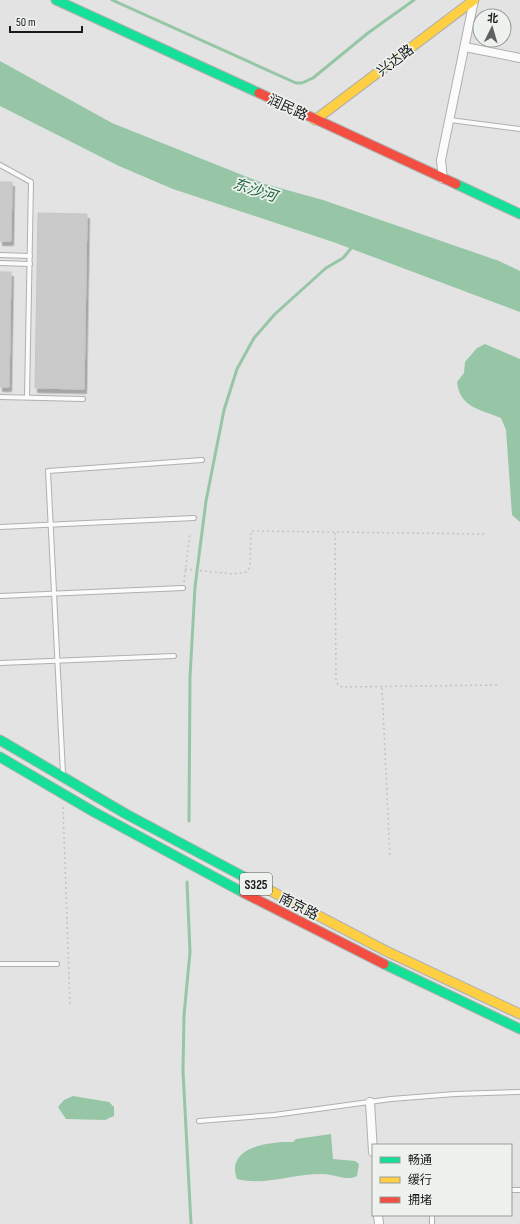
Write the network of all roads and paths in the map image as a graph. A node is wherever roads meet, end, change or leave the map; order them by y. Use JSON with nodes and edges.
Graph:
{"nodes":[{"id":1,"x":56,"y":0,"type":"edge"},
{"id":2,"x":474,"y":0,"type":"edge"},
{"id":3,"x":465,"y":47,"type":"junction"},
{"id":4,"x":520,"y":58,"type":"edge"},
{"id":5,"x":315,"y":120,"type":"junction"},
{"id":6,"x":450,"y":120,"type":"junction"},
{"id":7,"x":520,"y":129,"type":"edge"},
{"id":8,"x":0,"y":165,"type":"edge"},
{"id":9,"x":443,"y":179,"type":"junction"},
{"id":10,"x":520,"y":214,"type":"edge"},
{"id":11,"x":0,"y":255,"type":"edge"},
{"id":12,"x":30,"y":256,"type":"junction"},
{"id":13,"x":0,"y":263,"type":"edge"},
{"id":14,"x":30,"y":264,"type":"junction"},
{"id":15,"x":0,"y":397,"type":"edge"},
{"id":16,"x":27,"y":397,"type":"junction"},
{"id":17,"x":83,"y":399,"type":"dead end"},
{"id":18,"x":202,"y":460,"type":"dead end"},
{"id":19,"x":194,"y":518,"type":"dead end"},
{"id":20,"x":50,"y":525,"type":"junction"},
{"id":21,"x":0,"y":527,"type":"edge"},
{"id":22,"x":335,"y":533,"type":"junction"},
{"id":23,"x":190,"y":534,"type":"dead end"},
{"id":24,"x":485,"y":534,"type":"dead end"},
{"id":25,"x":185,"y":569,"type":"junction"},
{"id":26,"x":183,"y":588,"type":"joint"},
{"id":27,"x":54,"y":593,"type":"junction"},
{"id":28,"x":0,"y":596,"type":"edge"},
{"id":29,"x":174,"y":656,"type":"dead end"},
{"id":30,"x":57,"y":661,"type":"junction"},
{"id":31,"x":0,"y":664,"type":"edge"},
{"id":32,"x":499,"y":685,"type":"dead end"},
{"id":33,"x":382,"y":687,"type":"junction"},
{"id":34,"x":0,"y":740,"type":"edge"},
{"id":35,"x":0,"y":757,"type":"edge"},
{"id":36,"x":64,"y":780,"type":"junction"},
{"id":37,"x":63,"y":796,"type":"junction"},
{"id":38,"x":390,"y":858,"type":"dead end"},
{"id":39,"x":0,"y":964,"type":"edge"},
{"id":40,"x":57,"y":964,"type":"dead end"},
{"id":41,"x":70,"y":1004,"type":"dead end"},
{"id":42,"x":520,"y":1014,"type":"edge"},
{"id":43,"x":520,"y":1029,"type":"edge"},
{"id":44,"x":520,"y":1092,"type":"edge"},
{"id":45,"x":370,"y":1102,"type":"junction"},
{"id":46,"x":198,"y":1121,"type":"dead end"},
{"id":47,"x":373,"y":1144,"type":"edge"}],
"edges":[{"from":1,"to":5,"type":"main road","name":"润民路"},
{"from":2,"to":3,"type":"street"},
{"from":2,"to":5,"type":"main road","name":"兴达路"},
{"from":3,"to":4,"type":"street"},
{"from":3,"to":6,"type":"street"},
{"from":5,"to":9,"type":"main road","name":"润民路"},
{"from":6,"to":7,"type":"lane"},
{"from":6,"to":9,"type":"street"},
{"from":8,"to":12,"type":"lane"},
{"from":9,"to":10,"type":"main road","name":"润民路"},
{"from":11,"to":12,"type":"lane"},
{"from":12,"to":14,"type":"lane"},
{"from":13,"to":14,"type":"lane"},
{"from":14,"to":16,"type":"lane"},
{"from":15,"to":16,"type":"lane"},
{"from":16,"to":17,"type":"lane"},
{"from":18,"to":20,"type":"lane"},
{"from":19,"to":20,"type":"lane"},
{"from":20,"to":21,"type":"lane"},
{"from":20,"to":27,"type":"lane"},
{"from":22,"to":24,"type":"path"},
{"from":22,"to":25,"type":"path"},
{"from":22,"to":33,"type":"path"},
{"from":23,"to":25,"type":"path"},
{"from":25,"to":26,"type":"path"},
{"from":26,"to":27,"type":"lane"},
{"from":27,"to":28,"type":"lane"},
{"from":27,"to":30,"type":"lane"},
{"from":29,"to":30,"type":"lane"},
{"from":30,"to":31,"type":"lane"},
{"from":30,"to":36,"type":"lane"},
{"from":32,"to":33,"type":"path"},
{"from":33,"to":38,"type":"path"},
{"from":34,"to":36,"type":"main road","name":"南京路","number":"S325"},
{"from":35,"to":37,"type":"main road","name":"南京路","number":"S325"},
{"from":36,"to":42,"type":"main road","name":"南京路","number":"S325"},
{"from":37,"to":41,"type":"path"},
{"from":37,"to":43,"type":"main road","name":"南京路","number":"S325"},
{"from":39,"to":40,"type":"lane"},
{"from":44,"to":45,"type":"lane"},
{"from":45,"to":46,"type":"lane"},
{"from":45,"to":47,"type":"street"}]}
